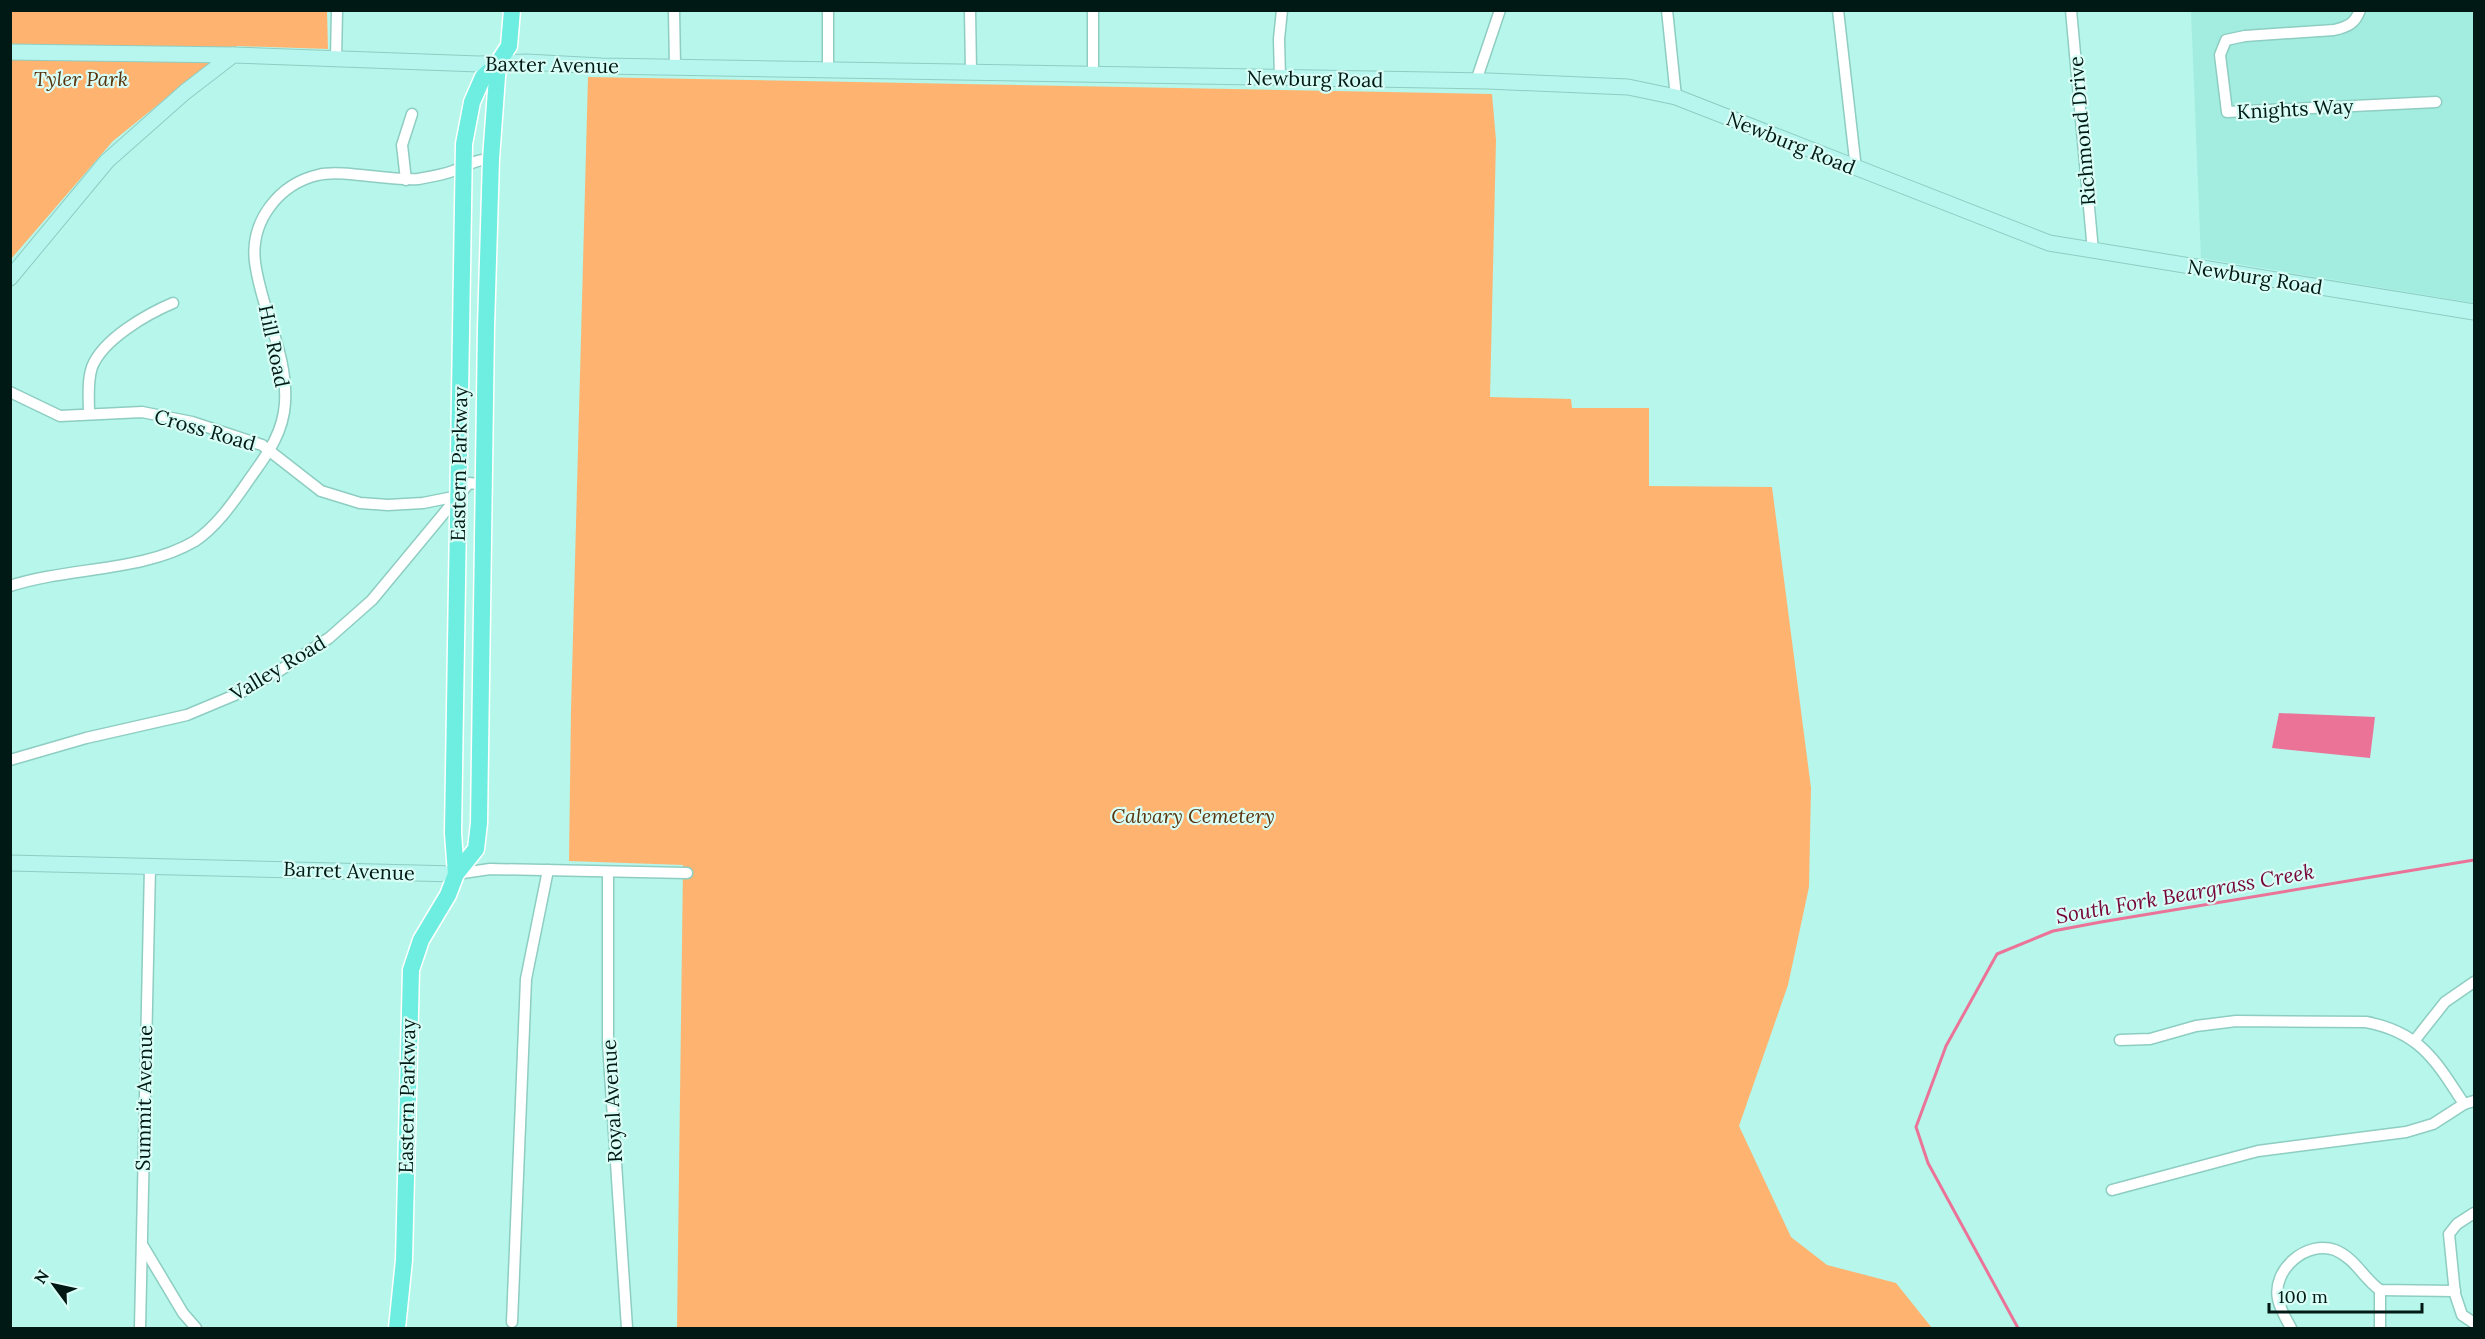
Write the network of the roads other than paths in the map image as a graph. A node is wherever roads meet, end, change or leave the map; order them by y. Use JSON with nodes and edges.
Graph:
{"nodes":[{"id":1,"x":337,"y":10,"type":"edge"},
{"id":2,"x":512,"y":10,"type":"edge"},
{"id":3,"x":674,"y":10,"type":"edge"},
{"id":4,"x":828,"y":10,"type":"edge"},
{"id":5,"x":970,"y":10,"type":"edge"},
{"id":6,"x":1093,"y":10,"type":"edge"},
{"id":7,"x":1282,"y":10,"type":"edge"},
{"id":8,"x":1500,"y":10,"type":"edge"},
{"id":9,"x":1666,"y":10,"type":"edge"},
{"id":10,"x":1838,"y":10,"type":"edge"},
{"id":11,"x":2072,"y":10,"type":"edge"},
{"id":12,"x":2360,"y":10,"type":"edge"},
{"id":13,"x":10,"y":52,"type":"edge"},
{"id":14,"x":233,"y":55,"type":"junction"},
{"id":15,"x":336,"y":59,"type":"junction"},
{"id":16,"x":498,"y":63,"type":"junction"},
{"id":17,"x":675,"y":67,"type":"junction"},
{"id":18,"x":828,"y":69,"type":"junction"},
{"id":19,"x":970,"y":72,"type":"junction"},
{"id":20,"x":1093,"y":75,"type":"junction"},
{"id":21,"x":1280,"y":78,"type":"junction"},
{"id":22,"x":1476,"y":81,"type":"junction"},
{"id":23,"x":1676,"y":98,"type":"junction"},
{"id":24,"x":2436,"y":102,"type":"dead end"},
{"id":25,"x":412,"y":114,"type":"dead end"},
{"id":26,"x":491,"y":159,"type":"junction"},
{"id":27,"x":465,"y":165,"type":"junction"},
{"id":28,"x":1856,"y":169,"type":"junction"},
{"id":29,"x":406,"y":180,"type":"junction"},
{"id":30,"x":2093,"y":251,"type":"junction"},
{"id":31,"x":10,"y":278,"type":"edge"},
{"id":32,"x":173,"y":303,"type":"dead end"},
{"id":33,"x":2475,"y":312,"type":"edge"},
{"id":34,"x":10,"y":392,"type":"edge"},
{"id":35,"x":89,"y":414,"type":"junction"},
{"id":36,"x":270,"y":450,"type":"junction"},
{"id":37,"x":485,"y":485,"type":"junction"},
{"id":38,"x":458,"y":496,"type":"junction"},
{"id":39,"x":10,"y":586,"type":"edge"},
{"id":40,"x":10,"y":760,"type":"edge"},
{"id":41,"x":10,"y":863,"type":"edge"},
{"id":42,"x":150,"y":867,"type":"junction"},
{"id":43,"x":548,"y":870,"type":"junction"},
{"id":44,"x":608,"y":872,"type":"junction"},
{"id":45,"x":687,"y":873,"type":"dead end"},
{"id":46,"x":456,"y":874,"type":"junction"},
{"id":47,"x":2475,"y":982,"type":"edge"},
{"id":48,"x":2120,"y":1040,"type":"dead end"},
{"id":49,"x":2415,"y":1040,"type":"junction"},
{"id":50,"x":2469,"y":1102,"type":"edge"},
{"id":51,"x":2112,"y":1190,"type":"dead end"},
{"id":52,"x":2475,"y":1213,"type":"edge"},
{"id":53,"x":143,"y":1246,"type":"junction"},
{"id":54,"x":2380,"y":1290,"type":"junction"},
{"id":55,"x":2455,"y":1291,"type":"junction"},
{"id":56,"x":512,"y":1322,"type":"dead end"},
{"id":57,"x":2475,"y":1323,"type":"edge"},
{"id":58,"x":140,"y":1329,"type":"edge"},
{"id":59,"x":196,"y":1329,"type":"edge"},
{"id":60,"x":397,"y":1329,"type":"edge"},
{"id":61,"x":627,"y":1329,"type":"edge"},
{"id":62,"x":2291,"y":1329,"type":"edge"},
{"id":63,"x":2380,"y":1329,"type":"edge"}],
"edges":[{"from":1,"to":15,"type":"street"},
{"from":2,"to":16,"type":"main road","name":"Eastern Parkway"},
{"from":3,"to":17,"type":"street"},
{"from":4,"to":18,"type":"street"},
{"from":5,"to":19,"type":"street"},
{"from":6,"to":20,"type":"street"},
{"from":7,"to":21,"type":"street"},
{"from":8,"to":22,"type":"street"},
{"from":9,"to":23,"type":"street"},
{"from":10,"to":28,"type":"street"},
{"from":11,"to":30,"type":"street","name":"Richmond Drive"},
{"from":12,"to":24,"type":"street","name":"Knights Way"},
{"from":13,"to":14,"type":"main road","name":"Baxter Avenue"},
{"from":14,"to":15,"type":"main road","name":"Baxter Avenue"},
{"from":14,"to":31,"type":"main road"},
{"from":15,"to":16,"type":"main road","name":"Baxter Avenue"},
{"from":16,"to":17,"type":"main road","name":"Baxter Avenue"},
{"from":16,"to":26,"type":"main road","name":"Eastern Parkway"},
{"from":16,"to":27,"type":"main road","name":"Eastern Parkway"},
{"from":17,"to":18,"type":"main road","name":"Baxter Avenue"},
{"from":18,"to":19,"type":"main road","name":"Baxter Avenue"},
{"from":19,"to":20,"type":"main road","name":"Baxter Avenue"},
{"from":20,"to":21,"type":"main road","name":"Newburg Road"},
{"from":21,"to":22,"type":"main road","name":"Newburg Road"},
{"from":22,"to":23,"type":"main road","name":"Newburg Road"},
{"from":23,"to":28,"type":"main road","name":"Newburg Road"},
{"from":25,"to":29,"type":"street"},
{"from":26,"to":27,"type":"street","name":"Hill Road"},
{"from":26,"to":37,"type":"main road","name":"Eastern Parkway"},
{"from":27,"to":29,"type":"street","name":"Hill Road"},
{"from":27,"to":38,"type":"main road","name":"Eastern Parkway"},
{"from":28,"to":30,"type":"main road","name":"Newburg Road"},
{"from":29,"to":36,"type":"street","name":"Hill Road"},
{"from":30,"to":33,"type":"main road","name":"Newburg Road"},
{"from":32,"to":35,"type":"street"},
{"from":34,"to":35,"type":"street","name":"Cross Road"},
{"from":35,"to":36,"type":"street","name":"Cross Road"},
{"from":36,"to":38,"type":"street","name":"Cross Road"},
{"from":36,"to":39,"type":"street","name":"Hill Road"},
{"from":37,"to":38,"type":"street","name":"Valley Road"},
{"from":37,"to":46,"type":"main road","name":"Eastern Parkway"},
{"from":38,"to":40,"type":"street","name":"Valley Road"},
{"from":38,"to":46,"type":"main road","name":"Eastern Parkway"},
{"from":41,"to":42,"type":"main road","name":"Barret Avenue"},
{"from":42,"to":46,"type":"main road","name":"Barret Avenue"},
{"from":42,"to":53,"type":"street","name":"Summit Avenue"},
{"from":43,"to":44,"type":"street","name":"Barret Avenue"},
{"from":43,"to":46,"type":"street","name":"Barret Avenue"},
{"from":43,"to":56,"type":"street"},
{"from":44,"to":45,"type":"street","name":"Barret Avenue"},
{"from":44,"to":61,"type":"street","name":"Royal Avenue"},
{"from":46,"to":60,"type":"main road","name":"Eastern Parkway"},
{"from":47,"to":49,"type":"street"},
{"from":48,"to":49,"type":"street"},
{"from":49,"to":50,"type":"street"},
{"from":50,"to":51,"type":"street"},
{"from":52,"to":55,"type":"street"},
{"from":53,"to":58,"type":"street","name":"Summit Avenue"},
{"from":53,"to":59,"type":"street"},
{"from":54,"to":55,"type":"street"},
{"from":54,"to":62,"type":"street"},
{"from":54,"to":63,"type":"street"},
{"from":55,"to":57,"type":"street"}]}
